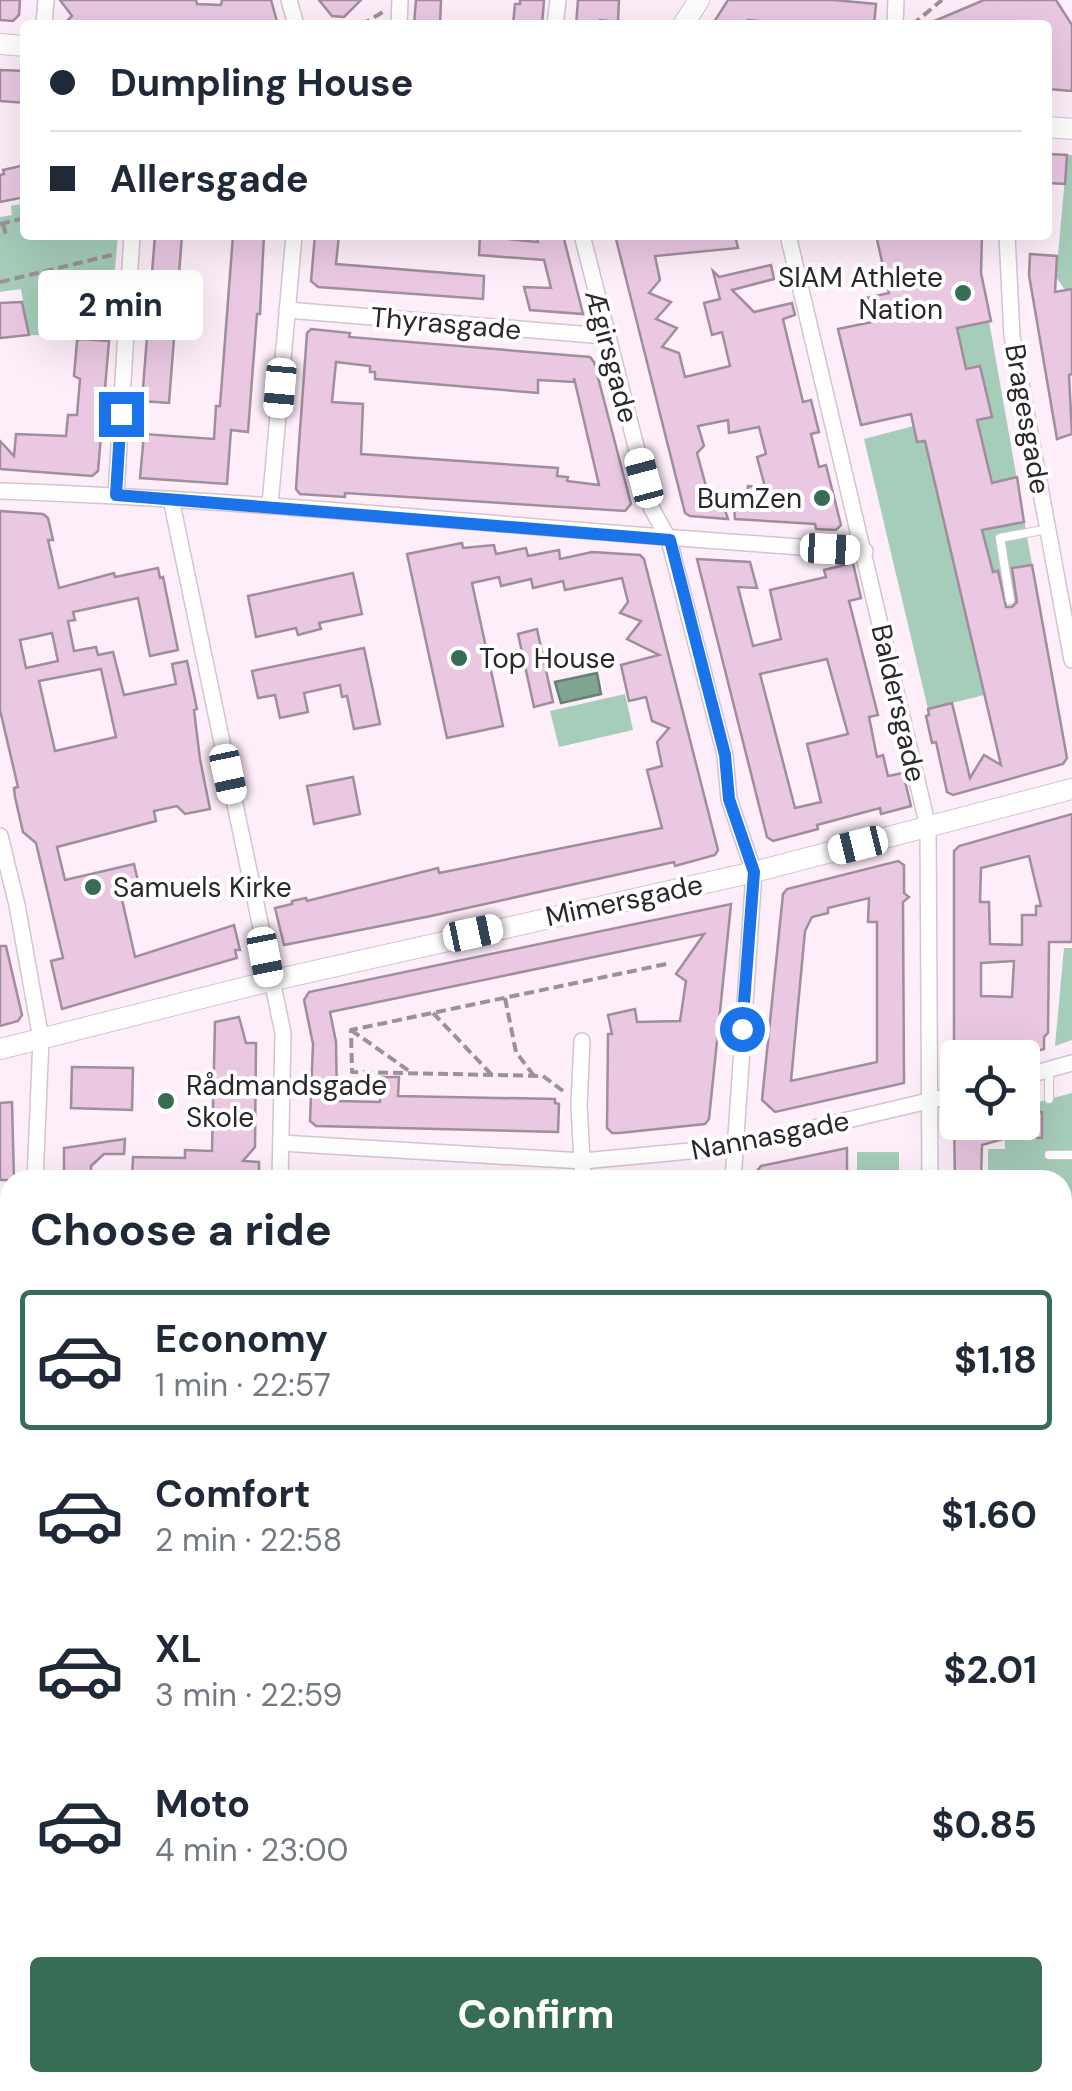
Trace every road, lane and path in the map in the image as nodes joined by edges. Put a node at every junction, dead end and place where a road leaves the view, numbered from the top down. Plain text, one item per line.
1 (400, 0) edge
2 (942, 0) edge
3 (369, 20) edge
4 (918, 20) edge
5 (1, 222) edge
6 (6, 235) dead end
7 (294, 240) edge
8 (583, 240) edge
9 (789, 240) edge
10 (1007, 240) edge
11 (131, 243) edge
12 (56, 260) dead end
13 (58, 268) junction
14 (0, 282) edge
15 (287, 310) junction
16 (605, 336) junction
17 (0, 491) edge
18 (116, 495) junction
19 (171, 499) junction
20 (270, 505) junction
21 (1048, 528) junction
22 (670, 540) junction
23 (865, 551) junction
24 (1010, 600) dead end
25 (1072, 660) edge
26 (1072, 788) edge
27 (928, 827) junction
28 (0, 836) edge
29 (754, 872) junction
30 (8, 907) edge
31 (672, 963) dead end
32 (270, 980) junction
33 (505, 998) junction
34 (432, 1013) junction
35 (352, 1030) junction
36 (40, 1039) junction
37 (582, 1041) dead end
38 (0, 1049) edge
39 (1072, 1063) edge
40 (1049, 1070) junction
41 (1040, 1072) edge
42 (412, 1073) junction
43 (492, 1075) junction
44 (534, 1076) junction
45 (940, 1099) edge
46 (1049, 1099) dead end
47 (929, 1102) junction
48 (580, 1105) junction
49 (281, 1143) junction
50 (734, 1147) junction
51 (1049, 1155) dead end
52 (1072, 1155) edge
53 (583, 1161) junction
54 (35, 1170) edge
55 (280, 1170) edge
56 (583, 1170) edge
57 (733, 1170) edge
58 (930, 1170) edge

1 - 3 path
2 - 4 path
5 - 6 path
7 - 15 street
8 - 16 street, Ægirsgade
9 - 23 street, Baldersgade
10 - 21 street, Bragesgade
11 - 13 path
11 - 18 street
12 - 13 path
13 - 14 path
15 - 16 street, Thyrasgade
15 - 20 street
16 - 22 street, Ægirsgade
17 - 18 street
18 - 19 street
19 - 20 street
19 - 32 street
20 - 22 street
21 - 24 lane
21 - 25 street, Bragesgade
22 - 23 street
22 - 29 street, Ægirsgade
23 - 27 street, Baldersgade
26 - 27 street, Mimersgade
27 - 29 street, Mimersgade
27 - 47 street, Baldersgade
28 - 30 street
29 - 32 street, Mimersgade
29 - 50 street, Ægirsgade
30 - 36 street
31 - 33 path
32 - 36 street, Mimersgade
32 - 49 street
33 - 34 path
33 - 44 path
34 - 35 path
34 - 43 path
35 - 42 path
35 - 42 path
36 - 38 street, Mimersgade
36 - 54 street
37 - 48 street
39 - 40 street
40 - 41 street
40 - 46 lane
42 - 43 path
43 - 44 path
44 - 48 path
45 - 47 street, Nannasgade
47 - 50 street, Nannasgade
47 - 58 street, Baldersgade
48 - 53 street
49 - 53 street, Nannasgade
49 - 55 street
50 - 53 street, Nannasgade
50 - 57 street, Ægirsgade
51 - 52 lane
53 - 56 street

